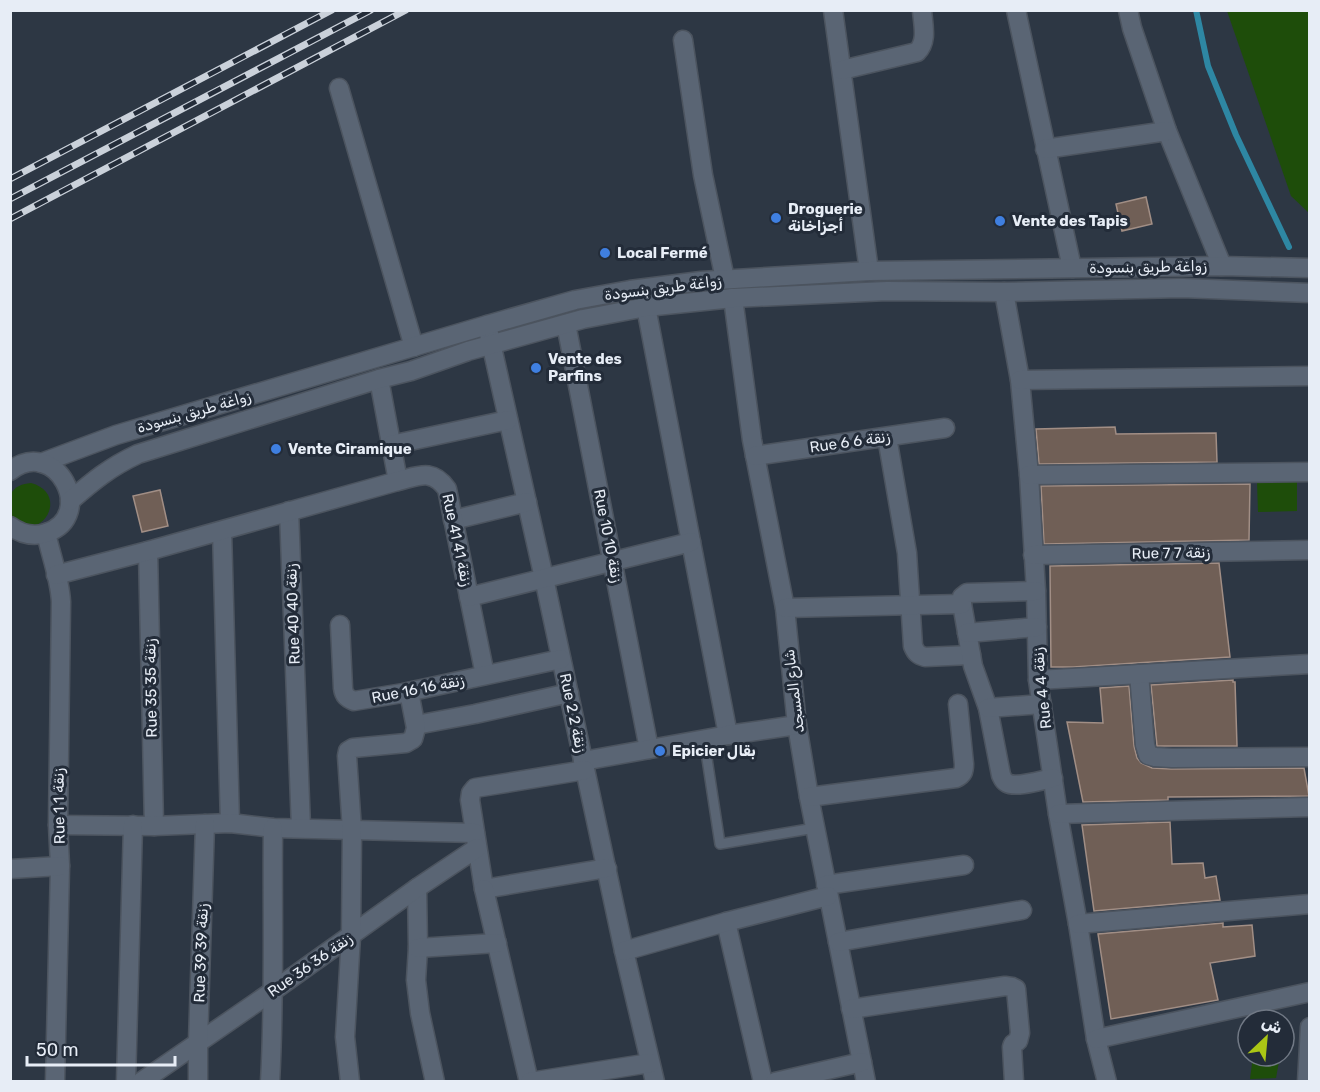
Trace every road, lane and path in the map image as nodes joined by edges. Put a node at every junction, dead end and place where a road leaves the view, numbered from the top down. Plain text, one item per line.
1 (833, 10) edge
2 (922, 10) edge
3 (1016, 10) edge
4 (1128, 10) edge
5 (683, 40) dead end
6 (842, 70) junction
7 (339, 88) dead end
8 (1167, 131) junction
9 (1045, 148) junction
10 (1222, 266) junction
11 (1072, 268) junction
12 (1310, 268) edge
13 (869, 272) junction
14 (725, 279) junction
15 (1004, 292) junction
16 (1310, 293) edge
17 (733, 298) junction
18 (646, 307) junction
19 (566, 324) junction
20 (487, 325) junction
21 (492, 345) junction
22 (414, 347) junction
23 (1310, 376) edge
24 (379, 379) junction
25 (1020, 380) junction
26 (508, 420) junction
27 (945, 428) dead end
28 (887, 437) junction
29 (391, 445) junction
30 (755, 456) junction
31 (41, 463) junction
32 (10, 471) edge
33 (1310, 472) edge
34 (1029, 475) junction
35 (398, 481) junction
36 (70, 501) junction
37 (526, 502) junction
38 (289, 511) junction
39 (453, 520) junction
40 (222, 531) junction
41 (15, 533) edge
42 (45, 533) junction
43 (691, 542) junction
44 (1310, 550) edge
45 (148, 551) junction
46 (1033, 555) junction
47 (613, 561) junction
48 (56, 575) junction
49 (544, 578) junction
50 (1036, 591) junction
51 (469, 597) junction
52 (962, 604) junction
53 (911, 606) junction
54 (784, 608) junction
55 (340, 625) dead end
56 (1037, 627) junction
57 (967, 633) junction
58 (971, 655) junction
59 (561, 659) junction
60 (1310, 664) edge
61 (1138, 674) junction
62 (485, 675) junction
63 (1038, 680) junction
64 (409, 692) junction
65 (568, 693) junction
66 (958, 704) dead end
67 (1042, 704) junction
68 (988, 708) junction
69 (416, 725) junction
70 (797, 725) junction
71 (728, 735) junction
72 (704, 739) junction
73 (649, 749) junction
74 (1310, 757) edge
75 (584, 766) junction
76 (1053, 778) junction
77 (809, 797) junction
78 (1310, 807) edge
79 (1058, 814) junction
80 (230, 823) junction
81 (205, 824) junction
82 (58, 825) junction
83 (133, 825) junction
84 (154, 826) junction
85 (273, 828) junction
86 (301, 828) junction
87 (815, 828) junction
88 (352, 830) junction
89 (476, 840) junction
90 (964, 865) dead end
91 (60, 866) junction
92 (607, 868) junction
93 (10, 869) edge
94 (417, 888) junction
95 (484, 889) junction
96 (827, 891) junction
97 (1310, 904) edge
98 (1022, 910) dead end
99 (726, 922) junction
100 (1078, 924) junction
101 (351, 936) junction
102 (838, 942) junction
103 (497, 943) junction
104 (418, 948) junction
105 (624, 951) junction
106 (273, 991) junction
107 (1310, 992) edge
108 (851, 1009) junction
109 (1310, 1027) edge
110 (1096, 1039) junction
111 (198, 1042) junction
112 (1309, 1046) edge
113 (862, 1062) junction
114 (650, 1063) junction
115 (780, 1081) edge
116 (55, 1082) edge
117 (126, 1082) edge
118 (141, 1082) edge
119 (198, 1082) edge
120 (270, 1082) edge
121 (350, 1082) edge
122 (435, 1082) edge
123 (530, 1082) edge
124 (655, 1082) edge
125 (763, 1082) edge
126 (866, 1082) edge
127 (1014, 1082) edge
128 (1107, 1082) edge
129 (1307, 1082) edge

1 - 6 street
2 - 6 street
3 - 9 street
4 - 8 street
5 - 14 street
6 - 13 street
7 - 22 street
8 - 9 street
8 - 10 street
9 - 11 street
10 - 11 street, زواغة طريق بنسودة
10 - 12 street, زواغة طريق بنسودة
11 - 13 street, زواغة طريق بنسودة
13 - 14 street, زواغة طريق بنسودة
14 - 20 street, زواغة طريق بنسودة
15 - 16 street, زواغة طريق بنسودة
15 - 17 street, زواغة طريق بنسودة
15 - 25 street, Rue 4 زنقة 4
17 - 18 street, زواغة طريق بنسودة
17 - 30 street, شارع المسجد
18 - 19 street, زواغة طريق بنسودة
18 - 43 street
19 - 21 street, زواغة طريق بنسودة
19 - 47 street, Rue 10 زنقة 10
20 - 21 street, Rue 2 زنقة 2
20 - 22 street, زواغة طريق بنسودة
21 - 24 street, زواغة طريق بنسودة
21 - 26 street, Rue 2 زنقة 2
22 - 31 street, زواغة طريق بنسودة
23 - 25 street
24 - 29 street
24 - 36 street, زواغة طريق بنسودة
25 - 34 street, Rue 4 زنقة 4
26 - 29 street
26 - 37 street, Rue 2 زنقة 2
27 - 28 street, Rue 6 زنقة 6
28 - 30 street, Rue 6 زنقة 6
28 - 53 street
29 - 35 street
30 - 54 street, شارع المسجد
31 - 32 street, زواغة طريق بنسودة
31 - 36 street
33 - 34 street
34 - 46 street, Rue 4 زنقة 4
35 - 38 street
35 - 39 street, Rue 41 زنقة 41
36 - 42 street
37 - 39 street
37 - 49 street, Rue 2 زنقة 2
38 - 40 street
38 - 86 street, Rue 40 زنقة 40
39 - 51 street, Rue 41 زنقة 41
40 - 45 street
40 - 80 street
41 - 42 street
42 - 48 street, Rue 1 زنقة 1
43 - 47 street
43 - 71 street
44 - 46 street, Rue 7 زنقة 7
45 - 48 street
45 - 84 street, Rue 35 زنقة 35
46 - 50 street, Rue 4 زنقة 4
47 - 49 street
47 - 73 street, Rue 10 زنقة 10
48 - 82 street, Rue 1 زنقة 1
49 - 51 street
49 - 59 street, Rue 2 زنقة 2
50 - 52 street
50 - 56 street, Rue 4 زنقة 4
51 - 62 street, Rue 41 زنقة 41
52 - 53 street
52 - 57 street
53 - 54 street
53 - 58 street
54 - 70 street, شارع المسجد
55 - 64 street, Rue 16 زنقة 16
56 - 57 street
56 - 63 street, Rue 4 زنقة 4
57 - 58 street
58 - 68 street
59 - 62 street, Rue 16 زنقة 16
59 - 65 street, Rue 2 زنقة 2
60 - 61 street
61 - 63 street
61 - 74 street
62 - 64 street, Rue 16 زنقة 16
63 - 67 street, Rue 4 زنقة 4
64 - 69 street
65 - 69 street
65 - 75 street, Rue 2 زنقة 2
66 - 77 street
67 - 68 street
67 - 76 street, Rue 4 زنقة 4
68 - 76 street
69 - 88 street
70 - 71 street
70 - 77 street, شارع المسجد
71 - 72 street
72 - 73 street
72 - 87 lane
73 - 75 street
75 - 89 street
75 - 92 street, Rue 2 زنقة 2
76 - 79 street, Rue 4 زنقة 4
77 - 87 street, شارع المسجد
78 - 79 street
79 - 100 street, Rue 4 زنقة 4
80 - 81 street
80 - 85 street
81 - 84 street
81 - 111 street, Rue 39 زنقة 39
82 - 83 street
82 - 91 street, Rue 1 زنقة 1
83 - 84 street
83 - 117 street
85 - 86 street
85 - 106 street
86 - 88 street
87 - 96 street, شارع المسجد
88 - 89 street
88 - 101 street
89 - 94 street, Rue 36 زنقة 36
89 - 95 street
90 - 96 street
91 - 93 street
91 - 116 street, Rue 1 زنقة 1
92 - 95 street
92 - 105 street, Rue 2 زنقة 2
94 - 101 street, Rue 36 زنقة 36
94 - 104 street
95 - 103 street
96 - 99 street
96 - 102 street, شارع المسجد
97 - 100 street
98 - 102 street
99 - 105 street
99 - 125 street
100 - 110 street, Rue 4 زنقة 4
101 - 106 street, Rue 36 زنقة 36
101 - 121 street
102 - 108 street, شارع المسجد
103 - 104 street
103 - 123 street
104 - 122 street
105 - 114 street, Rue 2 زنقة 2
106 - 111 street, Rue 36 زنقة 36
106 - 120 street
107 - 110 street
108 - 113 street, شارع المسجد
108 - 127 street
109 - 112 street
110 - 128 street, Rue 4 زنقة 4
111 - 118 street, Rue 36 زنقة 36
111 - 119 street, Rue 39 زنقة 39
112 - 129 street
113 - 115 street
113 - 126 street, شارع المسجد
114 - 123 street
114 - 124 street, Rue 2 زنقة 2

